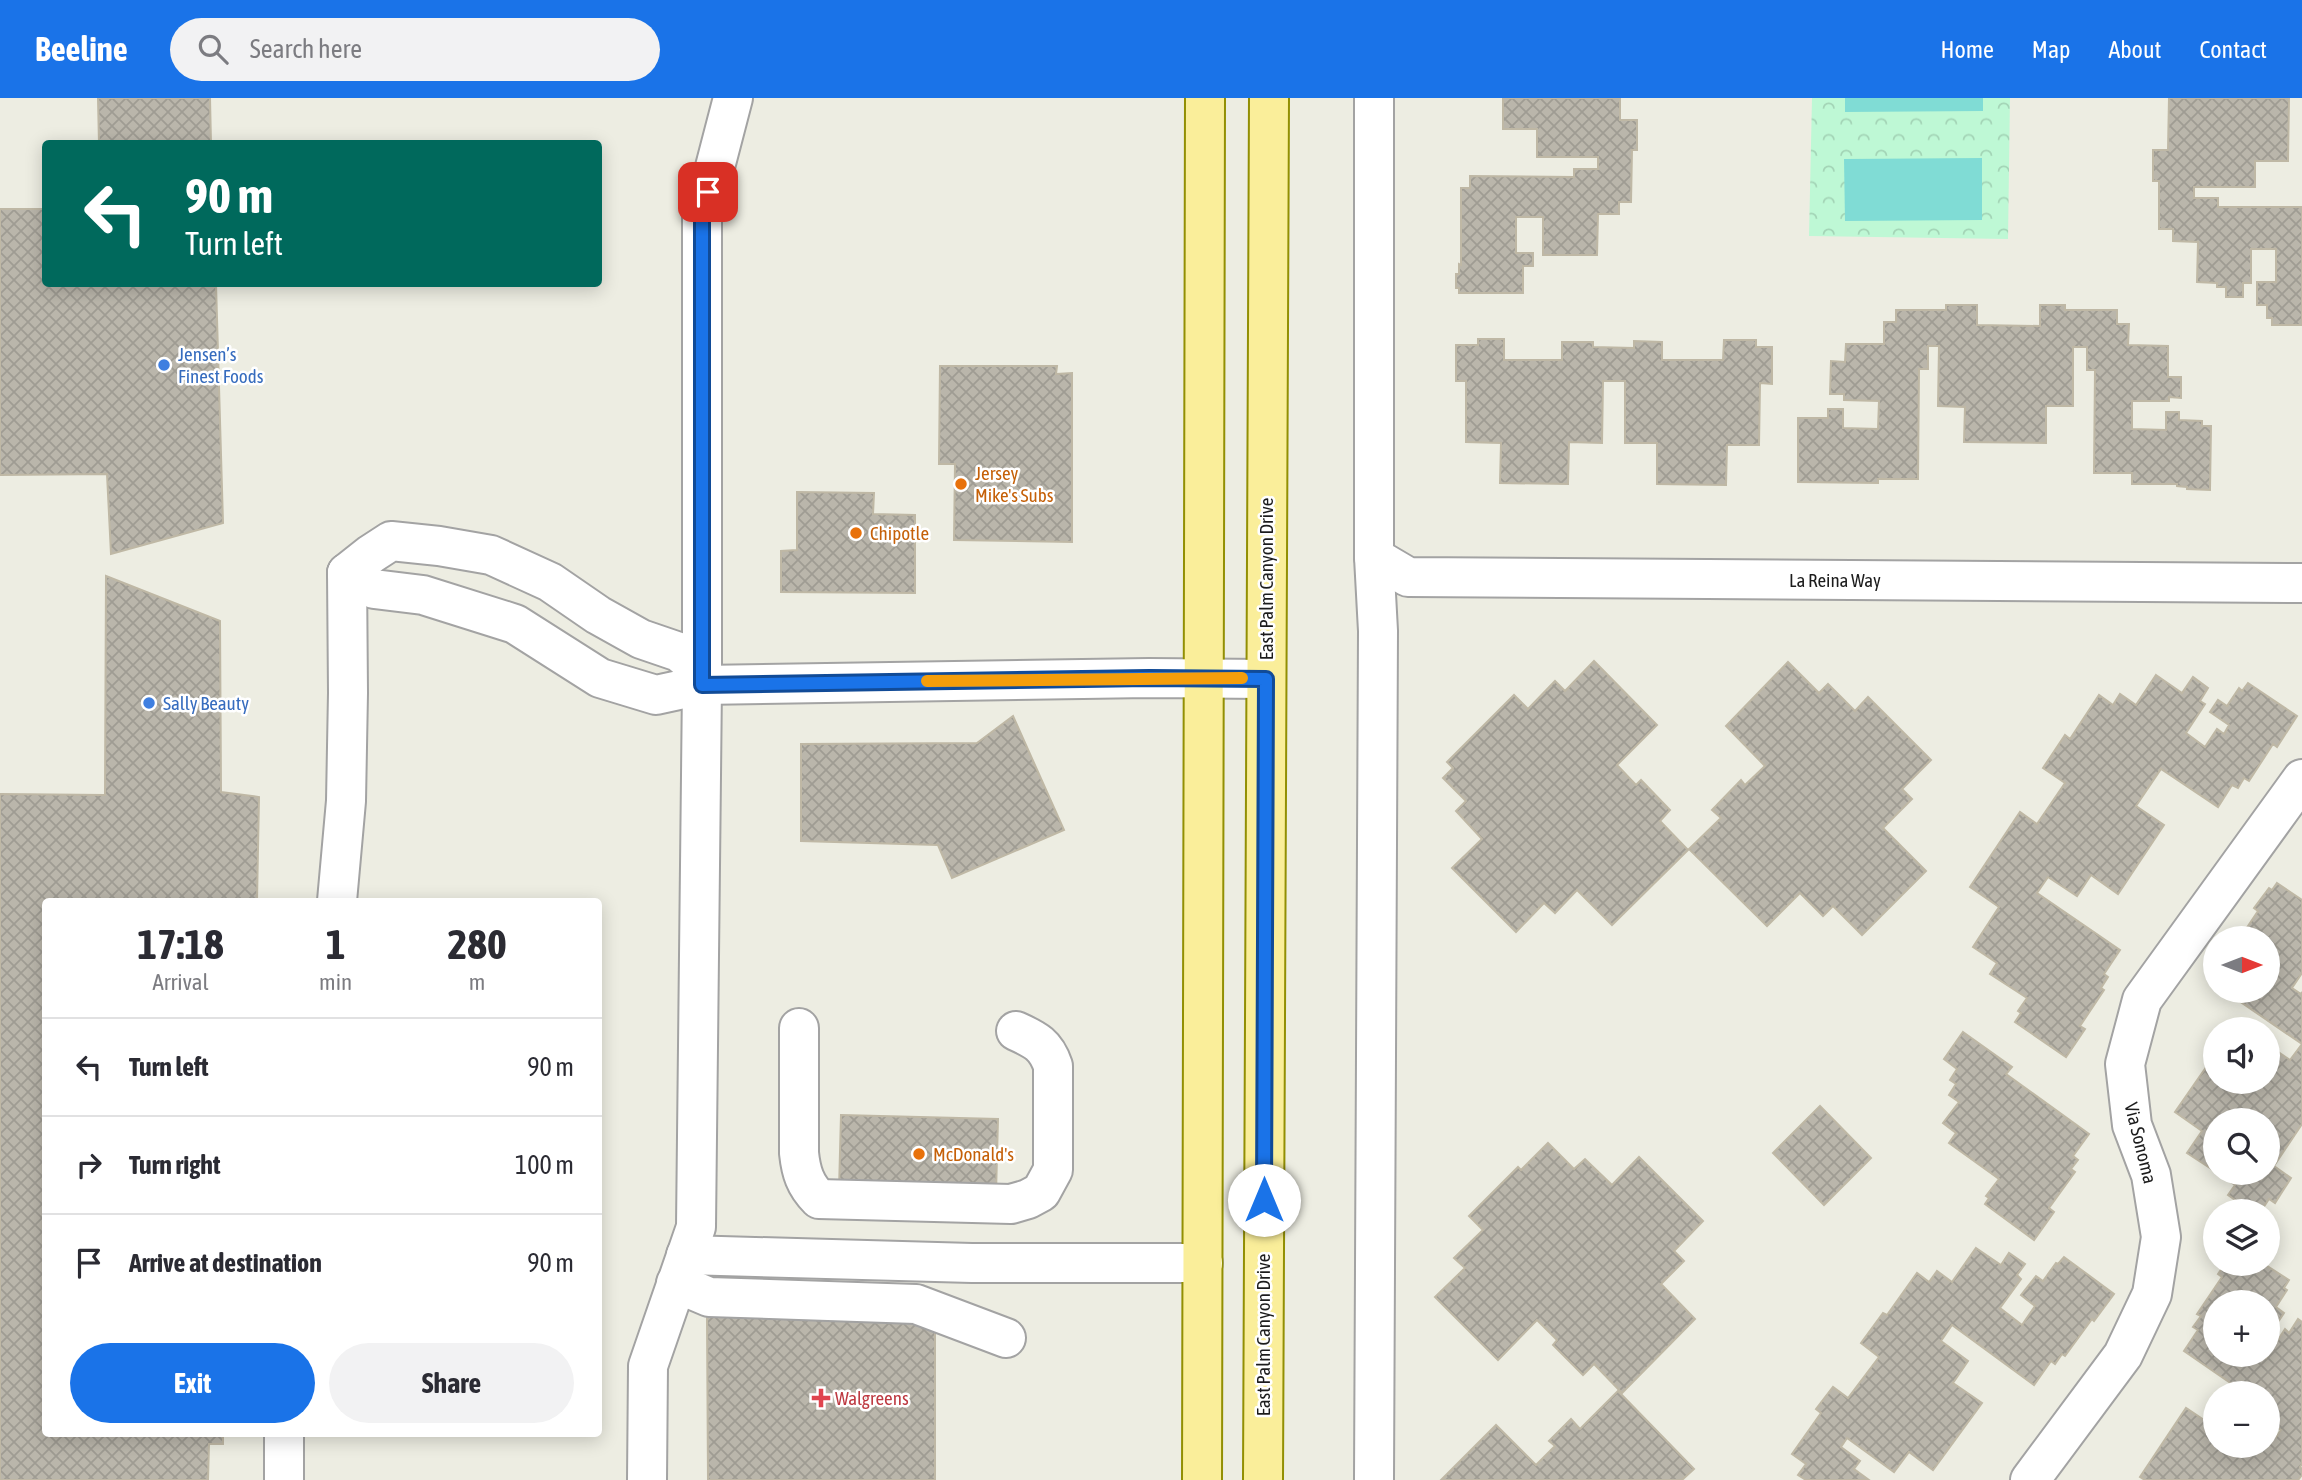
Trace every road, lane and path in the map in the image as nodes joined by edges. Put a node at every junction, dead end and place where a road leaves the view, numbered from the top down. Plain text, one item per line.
1 (733, 98) edge
2 (1205, 98) edge
3 (1269, 98) edge
4 (1374, 98) edge
5 (1374, 557) junction
6 (348, 573) junction
7 (2302, 583) edge
8 (1204, 677) junction
9 (1266, 679) junction
10 (702, 685) junction
11 (2302, 779) edge
12 (337, 898) edge
13 (799, 1028) dead end
14 (1016, 1031) dead end
15 (1203, 1263) junction
16 (681, 1269) junction
17 (1006, 1338) dead end
18 (284, 1437) edge
19 (284, 1480) edge
20 (647, 1480) edge
21 (1202, 1480) edge
22 (1263, 1480) edge
23 (1374, 1480) edge
24 (2030, 1480) edge

1 - 10 street
2 - 8 main road
3 - 9 main road, East Palm Canyon Drive
4 - 5 street
5 - 7 street, La Reina Way
5 - 23 street
6 - 10 street
6 - 10 street
6 - 12 street
8 - 9 street
8 - 10 street
8 - 15 main road
9 - 22 main road, East Palm Canyon Drive
10 - 16 street
11 - 24 street, Via Sonoma
13 - 14 street
15 - 16 street
15 - 21 main road
16 - 17 street
16 - 20 street
18 - 19 street

